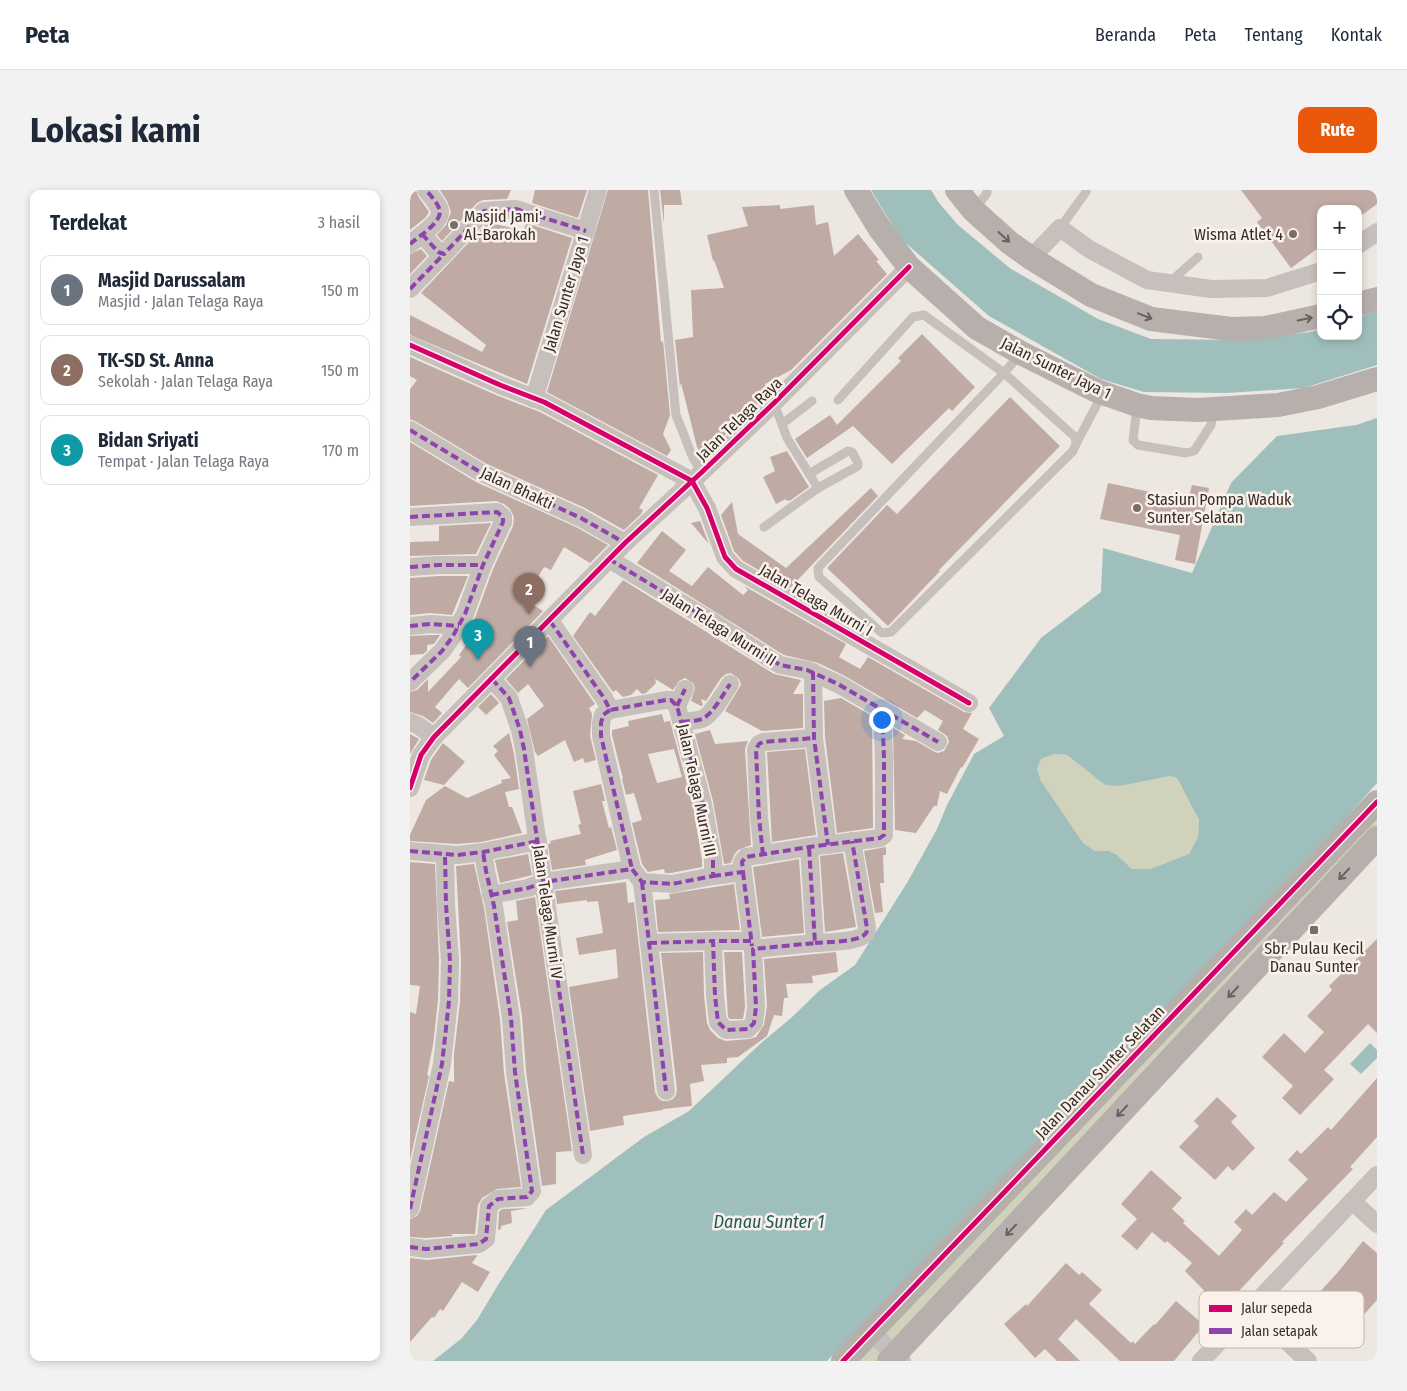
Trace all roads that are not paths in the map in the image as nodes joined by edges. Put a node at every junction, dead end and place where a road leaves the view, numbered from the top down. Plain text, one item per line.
1 (426, 190) edge
2 (598, 190) edge
3 (654, 190) edge
4 (856, 190) edge
5 (957, 190) edge
6 (987, 190) edge
7 (1086, 192) dead end
8 (973, 210) junction
9 (1060, 228) junction
10 (586, 231) junction
11 (1377, 232) edge
12 (416, 239) edge
13 (1362, 242) edge
14 (444, 254) junction
15 (1198, 257) dead end
16 (1031, 258) junction
17 (909, 267) junction
18 (1317, 272) edge
19 (1169, 283) junction
20 (410, 289) edge
21 (1377, 299) edge
22 (1362, 303) edge
23 (1317, 317) edge
24 (410, 345) edge
25 (1021, 353) junction
26 (1004, 373) junction
27 (1377, 378) edge
28 (1103, 393) junction
29 (534, 398) junction
30 (838, 400) dead end
31 (812, 401) dead end
32 (774, 403) junction
33 (1137, 405) junction
34 (1213, 409) junction
35 (782, 424) junction
36 (410, 430) edge
37 (1076, 444) junction
38 (809, 474) junction
39 (697, 477) junction
40 (818, 488) junction
41 (410, 517) edge
42 (764, 527) dead end
43 (625, 543) junction
44 (609, 559) junction
45 (483, 565) junction
46 (410, 567) edge
47 (550, 621) junction
48 (410, 626) edge
49 (458, 626) junction
50 (813, 672) junction
51 (492, 678) junction
52 (410, 682) edge
53 (730, 684) dead end
54 (685, 689) dead end
55 (969, 703) dead end
56 (610, 710) junction
57 (882, 710) junction
58 (680, 714) junction
59 (410, 722) edge
60 (434, 737) junction
61 (814, 738) junction
62 (938, 742) dead end
63 (410, 788) edge
64 (1377, 802) edge
65 (1377, 838) edge
66 (538, 841) junction
67 (852, 841) junction
68 (828, 844) junction
69 (809, 847) junction
70 (410, 850) edge
71 (484, 852) junction
72 (444, 854) junction
73 (763, 855) junction
74 (742, 872) junction
75 (637, 875) junction
76 (713, 876) junction
77 (544, 882) junction
78 (491, 894) junction
79 (713, 941) junction
80 (649, 943) junction
81 (815, 943) junction
82 (752, 945) junction
83 (666, 1091) dead end
84 (583, 1154) dead end
85 (1377, 1175) edge
86 (1352, 1201) junction
87 (410, 1209) edge
88 (1377, 1224) edge
89 (410, 1247) edge
90 (1267, 1291) edge
91 (870, 1331) junction
92 (1213, 1348) edge
93 (1294, 1348) edge
94 (895, 1359) edge
95 (843, 1361) edge
96 (1201, 1361) edge
97 (1308, 1361) edge

1 - 12 street
2 - 10 street, Jalan Sunter Jaya 1
3 - 39 lane
4 - 17 street, Jalan Sunter Jaya 1
5 - 8 street
6 - 8 lane
7 - 9 lane
8 -> 16 street
9 - 16 street
9 - 19 street
10 - 14 street
10 - 29 street, Jalan Sunter Jaya 1
11 - 13 street
12 - 14 street
14 - 20 street
15 - 19 lane
16 -> 23 street
17 - 25 street, Jalan Sunter Jaya 1
17 - 32 street, Jalan Telaga Raya
18 - 19 street
21 - 22 street
24 - 29 street
25 - 26 lane
25 - 28 street, Jalan Sunter Jaya 1
26 - 30 lane
26 - 37 lane
26 - 37 lane
27 - 34 street, Jalan Sunter Jaya 1
28 - 33 street, Jalan Sunter Jaya 1
28 - 37 lane
29 - 39 street
31 - 35 lane
32 - 35 lane
32 - 39 street, Jalan Telaga Raya
33 - 34 street, Jalan Sunter Jaya 1
33 - 34 lane
35 - 38 lane
36 - 43 street, Jalan Bhakti
38 - 40 lane
38 - 40 lane
39 - 43 street, Jalan Telaga Raya
39 - 55 street, Jalan Telaga Murni I
40 - 42 lane
41 - 45 street
43 - 44 street, Jalan Telaga Raya
44 - 47 street, Jalan Telaga Raya
44 - 50 street, Jalan Telaga Murni II
45 - 46 street
45 - 49 street
47 - 51 street, Jalan Telaga Raya
47 - 56 street
48 - 49 street
49 - 52 street
50 - 57 street, Jalan Telaga Murni II
50 - 61 street
51 - 60 street, Jalan Telaga Raya
51 - 66 street, Jalan Telaga Murni IV
53 - 58 street
54 - 58 street
56 - 58 street, Jalan Telaga Murni III
56 - 75 street
57 - 62 street, Jalan Telaga Murni II
57 - 67 street
58 - 76 street, Jalan Telaga Murni III
59 - 60 street
60 - 63 street, Jalan Telaga Raya
61 - 68 street
61 - 73 street
64 - 91 street, Jalan Danau Sunter Selatan
65 -> 94 street
66 - 71 street
66 - 77 street, Jalan Telaga Murni IV
67 - 68 street
67 - 81 street
68 - 69 street
69 - 73 street
69 - 81 street
70 - 72 street
71 - 72 street
71 - 78 street
72 - 87 street
73 - 74 street
74 - 76 street
74 - 82 street
75 - 76 street, Jalan Telaga Murni III
75 - 77 street, Jalan Telaga Murni III
75 - 80 street
77 - 78 street, Jalan Telaga Murni III
77 - 84 street, Jalan Telaga Murni IV
78 - 89 street
79 - 80 street
79 - 82 street
79 - 82 street
80 - 83 street
81 - 82 street
85 - 86 street
86 - 88 street
86 - 90 street
91 - 94 street
91 - 95 street, Jalan Danau Sunter Selatan
92 - 96 street
93 - 97 street

